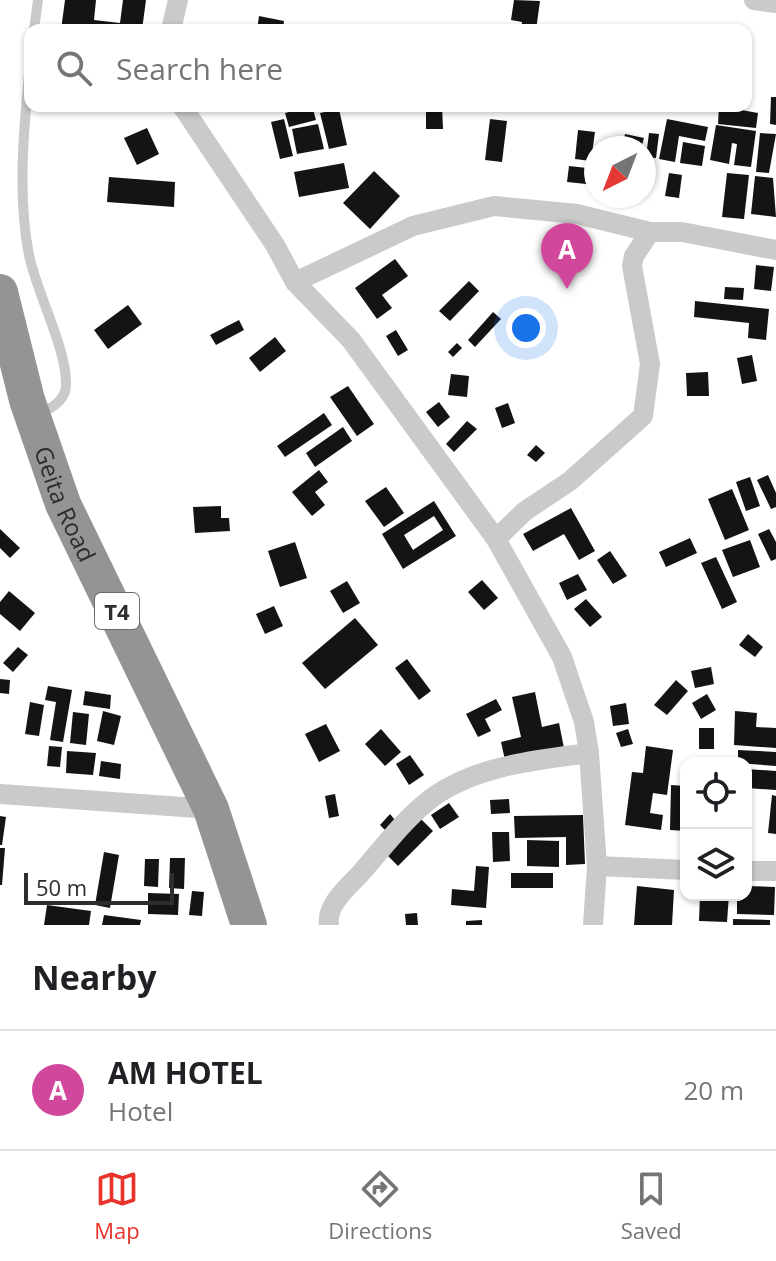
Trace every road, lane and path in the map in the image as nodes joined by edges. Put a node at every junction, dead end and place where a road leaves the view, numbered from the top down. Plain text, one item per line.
1 (38, 0) edge
2 (178, 0) edge
3 (754, 0) edge
4 (776, 3) edge
5 (35, 24) edge
6 (172, 24) edge
7 (27, 112) edge
8 (186, 112) edge
9 (650, 232) junction
10 (776, 250) edge
11 (295, 282) junction
12 (0, 292) edge
13 (33, 417) junction
14 (496, 539) junction
15 (589, 753) junction
16 (0, 794) edge
17 (211, 809) junction
18 (597, 866) junction
19 (680, 870) edge
20 (752, 871) edge
21 (776, 871) edge
22 (249, 925) edge
23 (329, 925) edge
24 (593, 925) edge

1 - 5 lane
2 - 6 street
3 - 4 street
7 - 13 lane
8 - 11 street
9 - 10 street
9 - 11 street
9 - 14 street
11 - 14 street
12 - 13 highway, Geita Road / T4
13 - 17 highway, Geita Road / T4
14 - 15 street
15 - 18 street
15 - 23 street
16 - 17 street
17 - 22 highway, Geita Road / T4
18 - 19 street
18 - 24 street
20 - 21 street

